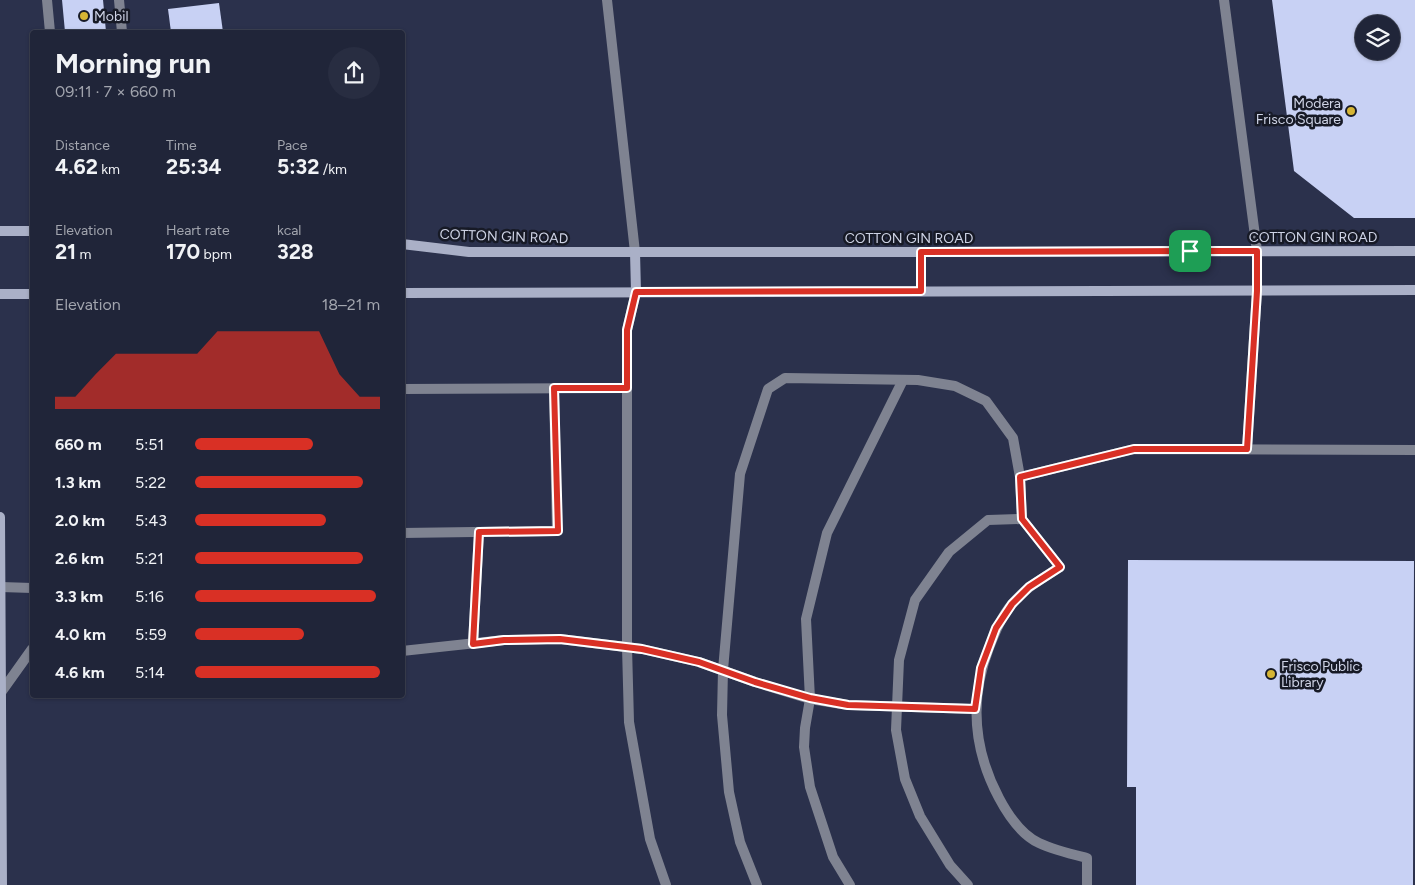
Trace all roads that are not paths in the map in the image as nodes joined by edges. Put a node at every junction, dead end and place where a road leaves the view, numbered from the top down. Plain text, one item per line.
1 (47, 0) edge
2 (119, 0) edge
3 (607, 0) edge
4 (1224, 0) edge
5 (50, 30) edge
6 (122, 30) edge
7 (0, 231) edge
8 (30, 231) edge
9 (405, 244) edge
10 (1415, 250) edge
11 (1257, 251) junction
12 (635, 252) junction
13 (921, 252) junction
14 (1415, 290) edge
15 (921, 291) junction
16 (1257, 291) junction
17 (636, 292) junction
18 (405, 293) edge
19 (0, 294) edge
20 (30, 294) edge
21 (903, 380) junction
22 (405, 388) edge
23 (554, 388) junction
24 (627, 388) junction
25 (1247, 449) junction
26 (1415, 450) edge
27 (1020, 477) junction
28 (0, 518) edge
29 (1022, 519) junction
30 (479, 532) junction
31 (405, 533) edge
32 (1, 587) junction
33 (30, 588) edge
34 (473, 644) junction
35 (626, 647) junction
36 (405, 651) edge
37 (30, 652) edge
38 (723, 670) junction
39 (2, 691) junction
40 (810, 698) junction
41 (896, 708) junction
42 (975, 709) junction
43 (1, 824) edge
44 (2, 885) edge
45 (666, 885) edge
46 (757, 885) edge
47 (850, 885) edge
48 (968, 885) edge
49 (1087, 885) edge

1 - 5 street
2 - 6 street
3 - 12 street
4 - 11 street
7 - 8 street
9 - 12 street, COTTON GIN ROAD
10 - 11 street, COTTON GIN ROAD
11 - 13 street, COTTON GIN ROAD
11 - 16 street
12 - 13 street, COTTON GIN ROAD
12 - 17 street
13 - 15 street
14 - 16 street
15 - 16 street
15 - 17 street
16 - 25 street
17 - 18 street
17 - 24 street
19 - 20 street
21 - 27 street
21 - 38 street
21 - 40 street
22 - 23 street
23 - 24 street
23 - 30 street
24 - 35 street
25 - 26 street
25 - 27 street
27 - 29 street
28 - 32 street
29 - 41 street
29 - 42 street
30 - 31 street
30 - 34 street
32 - 33 street
32 - 39 street
34 - 35 street
34 - 36 street
35 - 38 street
35 - 45 street
37 - 39 street
38 - 40 street
38 - 46 street
39 - 43 street
40 - 41 street
40 - 47 street
41 - 42 street
41 - 48 street
42 - 49 street
43 - 44 street

